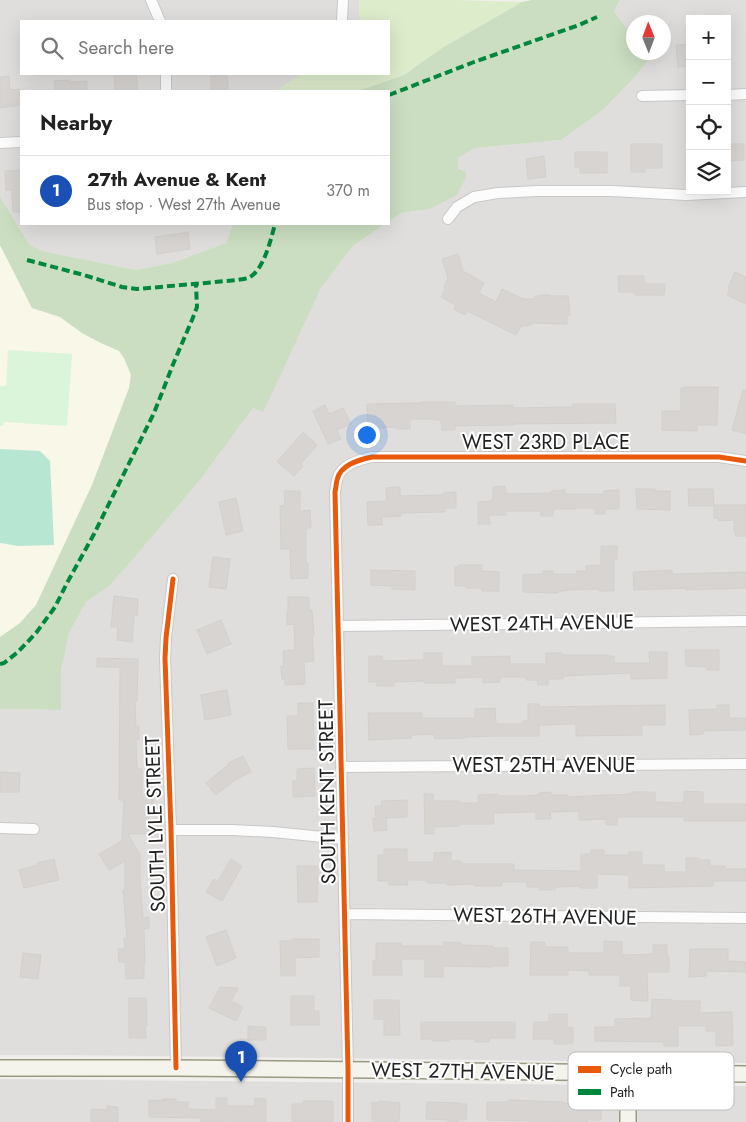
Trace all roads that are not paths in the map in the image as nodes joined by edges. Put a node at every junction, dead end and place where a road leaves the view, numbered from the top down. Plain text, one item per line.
1 (151, 0) edge
2 (342, 0) edge
3 (160, 20) edge
4 (342, 20) edge
5 (166, 75) edge
6 (166, 90) edge
7 (746, 94) edge
8 (686, 95) edge
9 (731, 95) edge
10 (642, 96) dead end
11 (20, 142) edge
12 (0, 143) edge
13 (746, 192) edge
14 (448, 219) dead end
15 (746, 462) edge
16 (348, 465) joint
17 (173, 579) dead end
18 (746, 621) edge
19 (338, 626) junction
20 (746, 764) edge
21 (342, 767) junction
22 (0, 828) edge
23 (34, 829) dead end
24 (171, 830) junction
25 (343, 839) junction
26 (345, 914) junction
27 (746, 918) edge
28 (0, 1068) edge
29 (176, 1068) junction
30 (348, 1070) junction
31 (568, 1072) edge
32 (348, 1122) edge

1 - 3 street
2 - 4 street
5 - 6 street
7 - 9 street
8 - 10 street
11 - 12 street
13 - 14 street
15 - 16 street, WEST 23RD PLACE
16 - 19 street, SOUTH KENT STREET
17 - 24 street, SOUTH LYLE STREET
18 - 19 street, WEST 24TH AVENUE
19 - 21 street, SOUTH KENT STREET
20 - 21 street, WEST 25TH AVENUE
21 - 25 street, SOUTH KENT STREET
22 - 23 street
24 - 25 street
24 - 29 street, SOUTH LYLE STREET
25 - 26 street, SOUTH KENT STREET
26 - 27 street, WEST 26TH AVENUE
26 - 30 street, SOUTH KENT STREET
28 - 29 main road, WEST 27TH AVENUE
29 - 30 main road, WEST 27TH AVENUE
30 - 31 main road, WEST 27TH AVENUE
30 - 32 street, SOUTH KENT STREET

